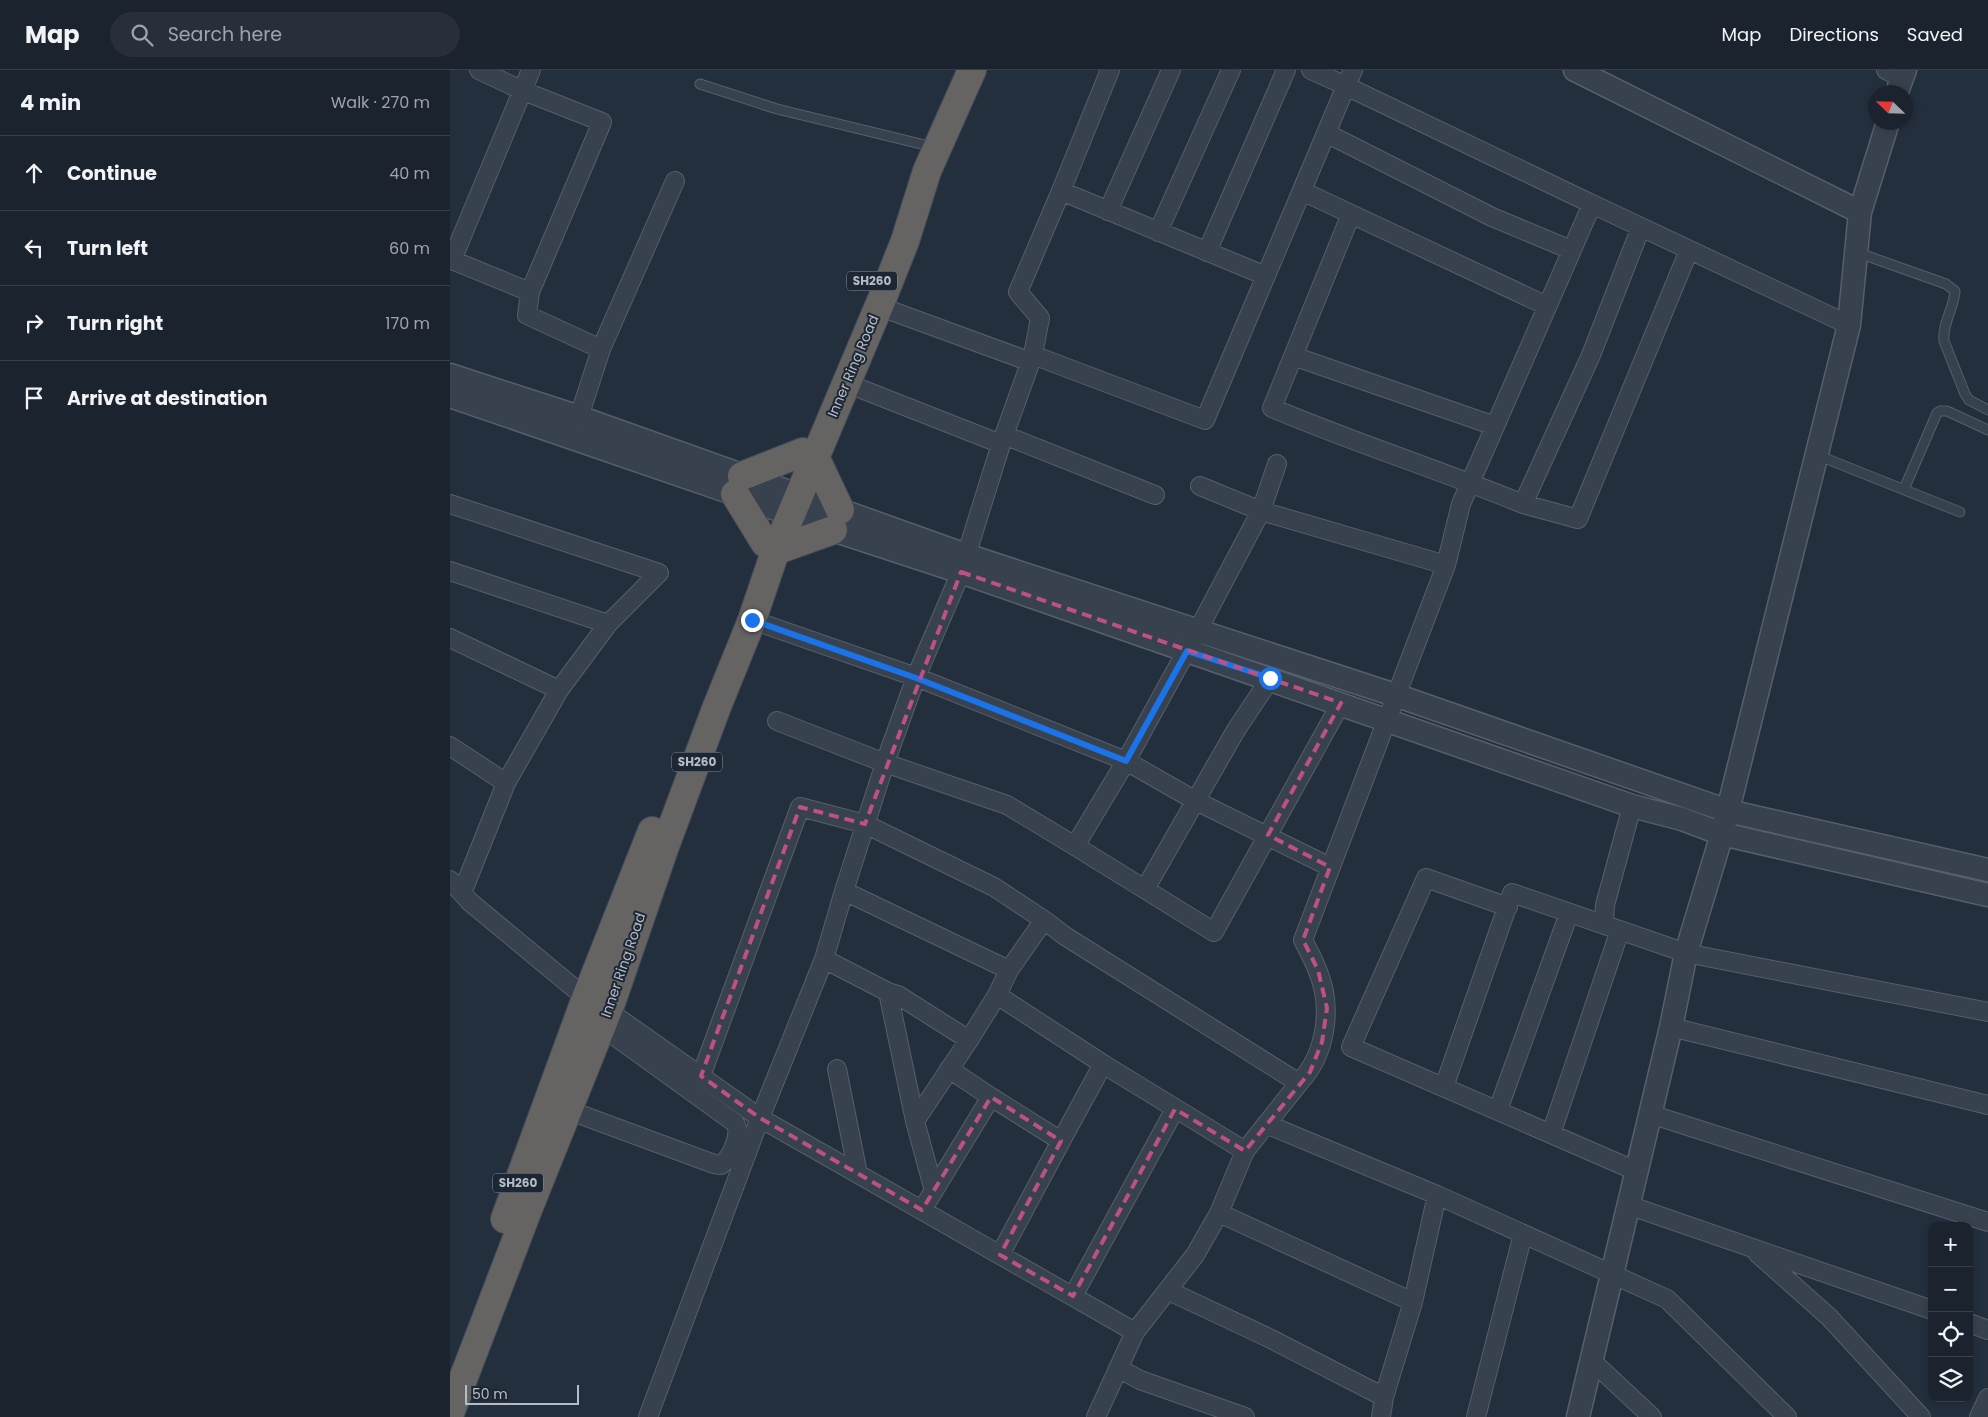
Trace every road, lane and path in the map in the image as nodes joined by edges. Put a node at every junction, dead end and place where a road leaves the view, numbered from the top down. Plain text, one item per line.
1 (479, 70) edge
2 (531, 70) edge
3 (956, 70) edge
4 (972, 70) edge
5 (1110, 70) edge
6 (1171, 70) edge
7 (1231, 70) edge
8 (1286, 70) edge
9 (1311, 70) edge
10 (1576, 70) edge
11 (1349, 78) edge
12 (700, 84) dead end
13 (522, 90) junction
14 (1886, 130) edge
15 (1326, 133) junction
16 (925, 145) junction
17 (675, 181) dead end
18 (1061, 191) junction
19 (1302, 191) junction
20 (1592, 204) junction
21 (1108, 211) junction
22 (1860, 212) junction
23 (1352, 214) junction
24 (1641, 227) junction
25 (1158, 232) junction
26 (1572, 250) junction
27 (1689, 250) junction
28 (1207, 252) junction
29 (1856, 252) junction
30 (451, 259) edge
31 (1266, 276) junction
32 (530, 292) junction
33 (878, 306) junction
34 (1547, 306) junction
35 (1849, 325) junction
36 (601, 349) junction
37 (1293, 356) junction
38 (1032, 358) junction
39 (450, 374) edge
40 (846, 383) junction
41 (450, 396) edge
42 (1988, 410) edge
43 (579, 417) junction
44 (1495, 426) junction
45 (1988, 430) edge
46 (1002, 440) junction
47 (809, 454) junction
48 (1817, 455) junction
49 (1277, 464) dead end
50 (1470, 482) junction
51 (738, 485) junction
52 (1200, 486) dead end
53 (1904, 489) junction
54 (1154, 495) dead end
55 (788, 503) junction
56 (450, 504) edge
57 (1523, 504) junction
58 (1261, 511) junction
59 (1960, 512) dead end
60 (836, 520) junction
61 (771, 546) junction
62 (963, 563) junction
63 (1446, 565) junction
64 (450, 571) edge
65 (752, 620) junction
66 (608, 624) junction
67 (1198, 630) junction
68 (450, 638) edge
69 (1187, 651) junction
70 (916, 678) junction
71 (1270, 678) junction
72 (559, 690) junction
73 (1398, 696) junction
74 (1341, 703) junction
75 (1388, 720) junction
76 (777, 721) dead end
77 (450, 746) edge
78 (1126, 761) junction
79 (885, 763) junction
80 (506, 783) junction
81 (1196, 801) junction
82 (1632, 806) junction
83 (1728, 811) junction
84 (864, 824) junction
85 (1722, 834) junction
86 (1268, 835) junction
87 (1075, 846) junction
88 (1330, 867) junction
89 (1988, 870) edge
90 (450, 880) edge
91 (1145, 889) junction
92 (844, 891) junction
93 (462, 893) junction
94 (1988, 895) edge
95 (1508, 907) junction
96 (1569, 912) junction
97 (1044, 920) junction
98 (1600, 923) junction
99 (1620, 930) junction
100 (1686, 953) junction
101 (824, 959) junction
102 (1009, 970) junction
103 (888, 992) junction
104 (997, 995) junction
105 (598, 1012) junction
106 (1988, 1012) edge
107 (1671, 1027) junction
108 (969, 1040) junction
109 (1103, 1064) junction
110 (838, 1069) dead end
111 (949, 1069) junction
112 (701, 1076) junction
113 (1300, 1083) junction
114 (1444, 1087) junction
115 (991, 1097) junction
116 (1988, 1105) edge
117 (1175, 1109) junction
118 (568, 1110) junction
119 (1498, 1110) junction
120 (1650, 1114) junction
121 (760, 1118) junction
122 (915, 1121) junction
123 (1266, 1124) junction
124 (1551, 1134) junction
125 (1061, 1141) junction
126 (1245, 1152) junction
127 (1636, 1171) junction
128 (858, 1174) junction
129 (934, 1191) junction
130 (1437, 1195) junction
131 (1628, 1205) junction
132 (922, 1210) junction
133 (1219, 1213) junction
134 (1988, 1222) edge
135 (1523, 1234) junction
136 (1752, 1248) junction
137 (1000, 1255) junction
138 (1612, 1274) junction
139 (1169, 1291) junction
140 (1073, 1296) junction
141 (1413, 1302) junction
142 (1928, 1309) edge
143 (1973, 1324) edge
144 (1988, 1330) edge
145 (1135, 1332) junction
146 (1591, 1360) junction
147 (450, 1368) edge
148 (1118, 1368) junction
149 (1384, 1397) junction
150 (1988, 1398) edge
151 (450, 1413) edge
152 (648, 1417) edge
153 (1096, 1417) edge
154 (1245, 1417) edge
155 (1381, 1417) edge
156 (1476, 1417) edge
157 (1578, 1417) edge
158 (1652, 1417) edge
159 (1787, 1417) edge
160 (1921, 1417) edge
161 (1980, 1417) edge

1 - 13 street
2 - 13 street
3 - 16 highway, Inner Ring Road / SH260
4 - 33 highway, Inner Ring Road
5 - 18 street
6 - 21 street
7 - 25 street
8 - 28 street
9 - 11 street
10 - 22 street
11 - 15 street
11 - 20 street
12 - 16 lane
13 - 30 street
13 - 32 street
14 - 22 street
15 - 19 street
15 - 26 street
16 - 47 highway, Inner Ring Road / SH260
17 - 36 street
18 - 21 street
18 - 38 street
19 - 23 street
19 - 31 street
20 - 24 street
20 - 26 street
21 - 25 street
22 - 29 street
23 - 34 street
23 - 37 street
24 - 27 street
24 - 57 street
25 - 28 street
26 - 34 street
27 - 35 street
27 - 57 street
28 - 31 street
29 - 35 street
29 - 42 lane
30 - 32 street
31 - 38 street
32 - 36 street
33 - 38 street
33 - 40 highway, Inner Ring Road
34 - 44 street
35 - 48 street
36 - 43 street
37 - 44 street
37 - 50 street
38 - 46 street
39 - 43 street
40 - 46 street
40 - 47 highway, Inner Ring Road
41 - 51 street
43 - 51 street
44 - 50 street
45 - 53 lane
46 - 54 street
46 - 62 street
47 - 51 highway
47 - 55 highway, Inner Ring Road
47 - 60 highway
48 - 53 lane
48 - 83 street
49 - 58 street
50 - 57 street
50 - 63 street
51 - 55 street
51 - 61 highway
52 - 58 street
53 - 59 lane
55 - 60 street
55 - 61 highway, Inner Ring Road / SH260
56 - 66 street
58 - 63 street
58 - 67 street
60 - 61 highway
60 - 62 street
61 - 65 highway, Inner Ring Road / SH260
61 - 105 highway, Inner Ring Road / SH260
62 - 67 street
62 - 69 street
62 - 70 street
63 - 73 street
64 - 66 street
65 - 70 street
65 - 105 highway, Inner Ring Road / SH260
66 - 72 street
67 - 69 street
67 - 73 street
68 - 72 street
69 - 71 street
69 - 78 street
70 - 78 street
70 - 79 street
71 - 74 street
71 - 81 street
72 - 80 street
73 - 75 street
73 - 83 street
74 - 75 street
74 - 86 street
75 - 82 street
75 - 88 street
76 - 79 street
77 - 80 street
78 - 81 street
78 - 87 street
79 - 84 street
79 - 87 street
80 - 93 street
81 - 86 street
81 - 91 street
82 - 85 street
82 - 98 street
83 - 85 street
83 - 89 street
84 - 92 street
84 - 97 street
84 - 112 street
85 - 94 street
85 - 100 street
86 - 88 street
86 - 91 street
87 - 91 street
88 - 113 street
90 - 93 street
92 - 101 street
92 - 102 street
93 - 105 street
95 - 96 street
95 - 114 street
95 - 114 street
96 - 98 street
96 - 119 street
97 - 102 street
97 - 113 street
98 - 99 street
99 - 100 street
99 - 124 street
100 - 106 street
100 - 107 street
101 - 103 street
101 - 121 street
102 - 104 street
103 - 108 street
103 - 122 street
104 - 108 street
104 - 109 street
105 - 112 street
105 - 118 highway, Inner Ring Road
105 - 118 street
105 - 147 highway, Inner Ring Road / SH260
107 - 116 street
107 - 120 street
108 - 111 street
109 - 117 street
109 - 125 street
110 - 128 street
111 - 115 street
111 - 122 street
112 - 121 street
113 - 123 street
114 - 119 street
115 - 125 street
115 - 129 street
117 - 126 street
117 - 140 street
118 - 151 highway, Inner Ring Road
119 - 124 street
120 - 127 street
120 - 134 street
121 - 128 street
121 - 152 street
122 - 129 street
123 - 126 street
123 - 130 street
124 - 127 street
125 - 137 street
126 - 133 street
127 - 131 street
128 - 132 street
129 - 132 street
130 - 135 street
130 - 141 street
131 - 136 street
131 - 138 street
132 - 137 street
133 - 139 street
133 - 141 street
135 - 138 street
135 - 156 street
136 - 142 street
136 - 160 street
137 - 140 street
138 - 146 street
138 - 159 street
139 - 145 street
139 - 149 street
140 - 145 street
141 - 149 street
143 - 144 street
145 - 148 street
146 - 157 street
146 - 158 street
148 - 153 street
148 - 154 street
149 - 155 street
150 - 161 street

